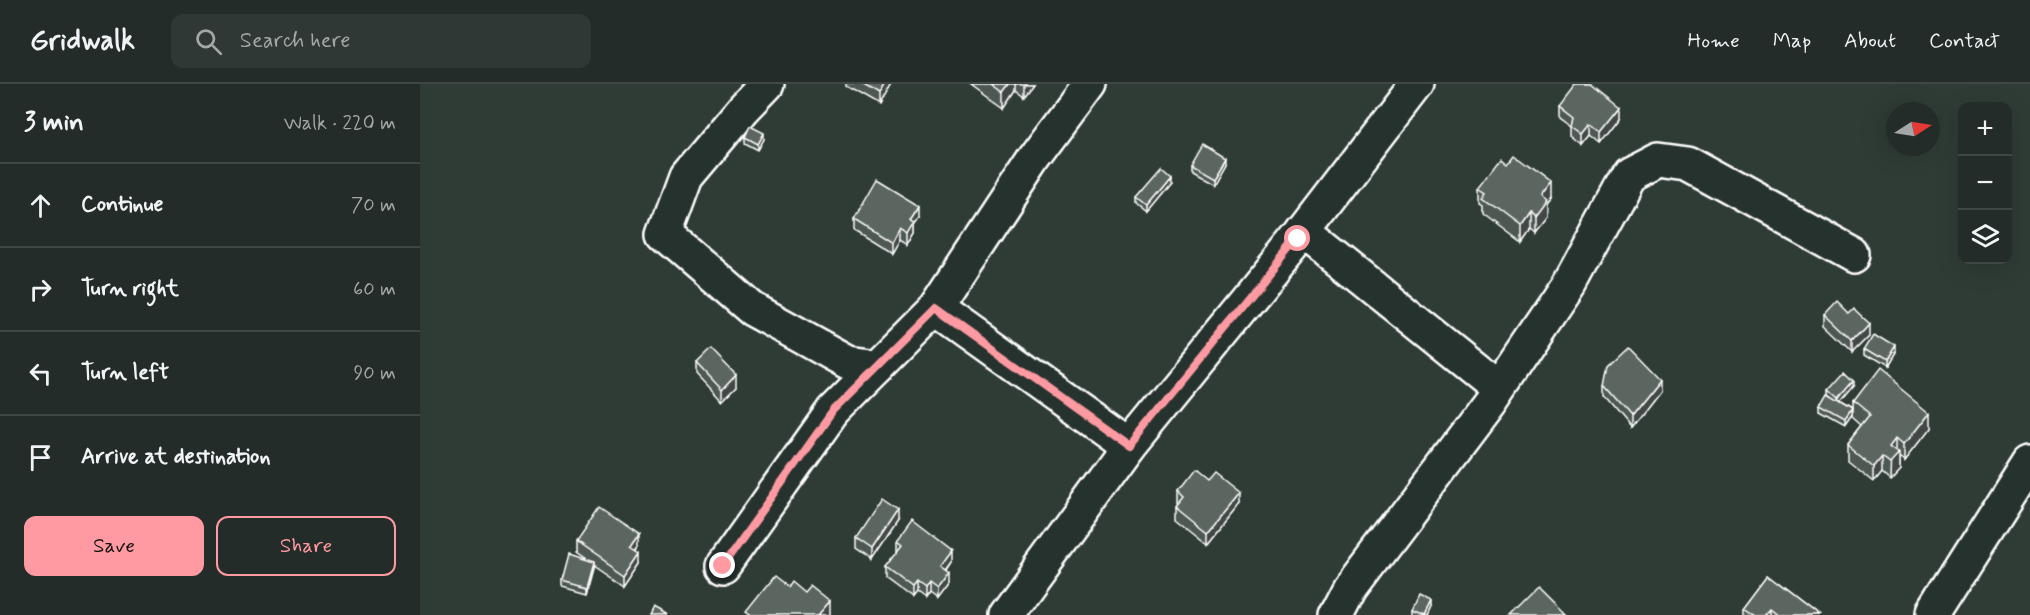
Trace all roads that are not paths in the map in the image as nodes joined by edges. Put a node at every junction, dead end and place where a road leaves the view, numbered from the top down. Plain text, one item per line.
1 (767, 84) edge
2 (1090, 84) edge
3 (1417, 84) edge
4 (1304, 231) junction
5 (1854, 255) dead end
6 (936, 308) junction
7 (878, 366) junction
8 (1499, 388) junction
9 (1129, 446) junction
10 (2030, 462) edge
11 (723, 566) dead end
12 (1011, 613) edge
13 (1336, 615) edge
14 (1933, 615) edge

1 - 7 street
2 - 6 street
3 - 4 street
4 - 8 street
4 - 9 street
5 - 8 street
6 - 7 street
6 - 9 street
7 - 11 street
8 - 13 street
9 - 12 street
10 - 14 street

